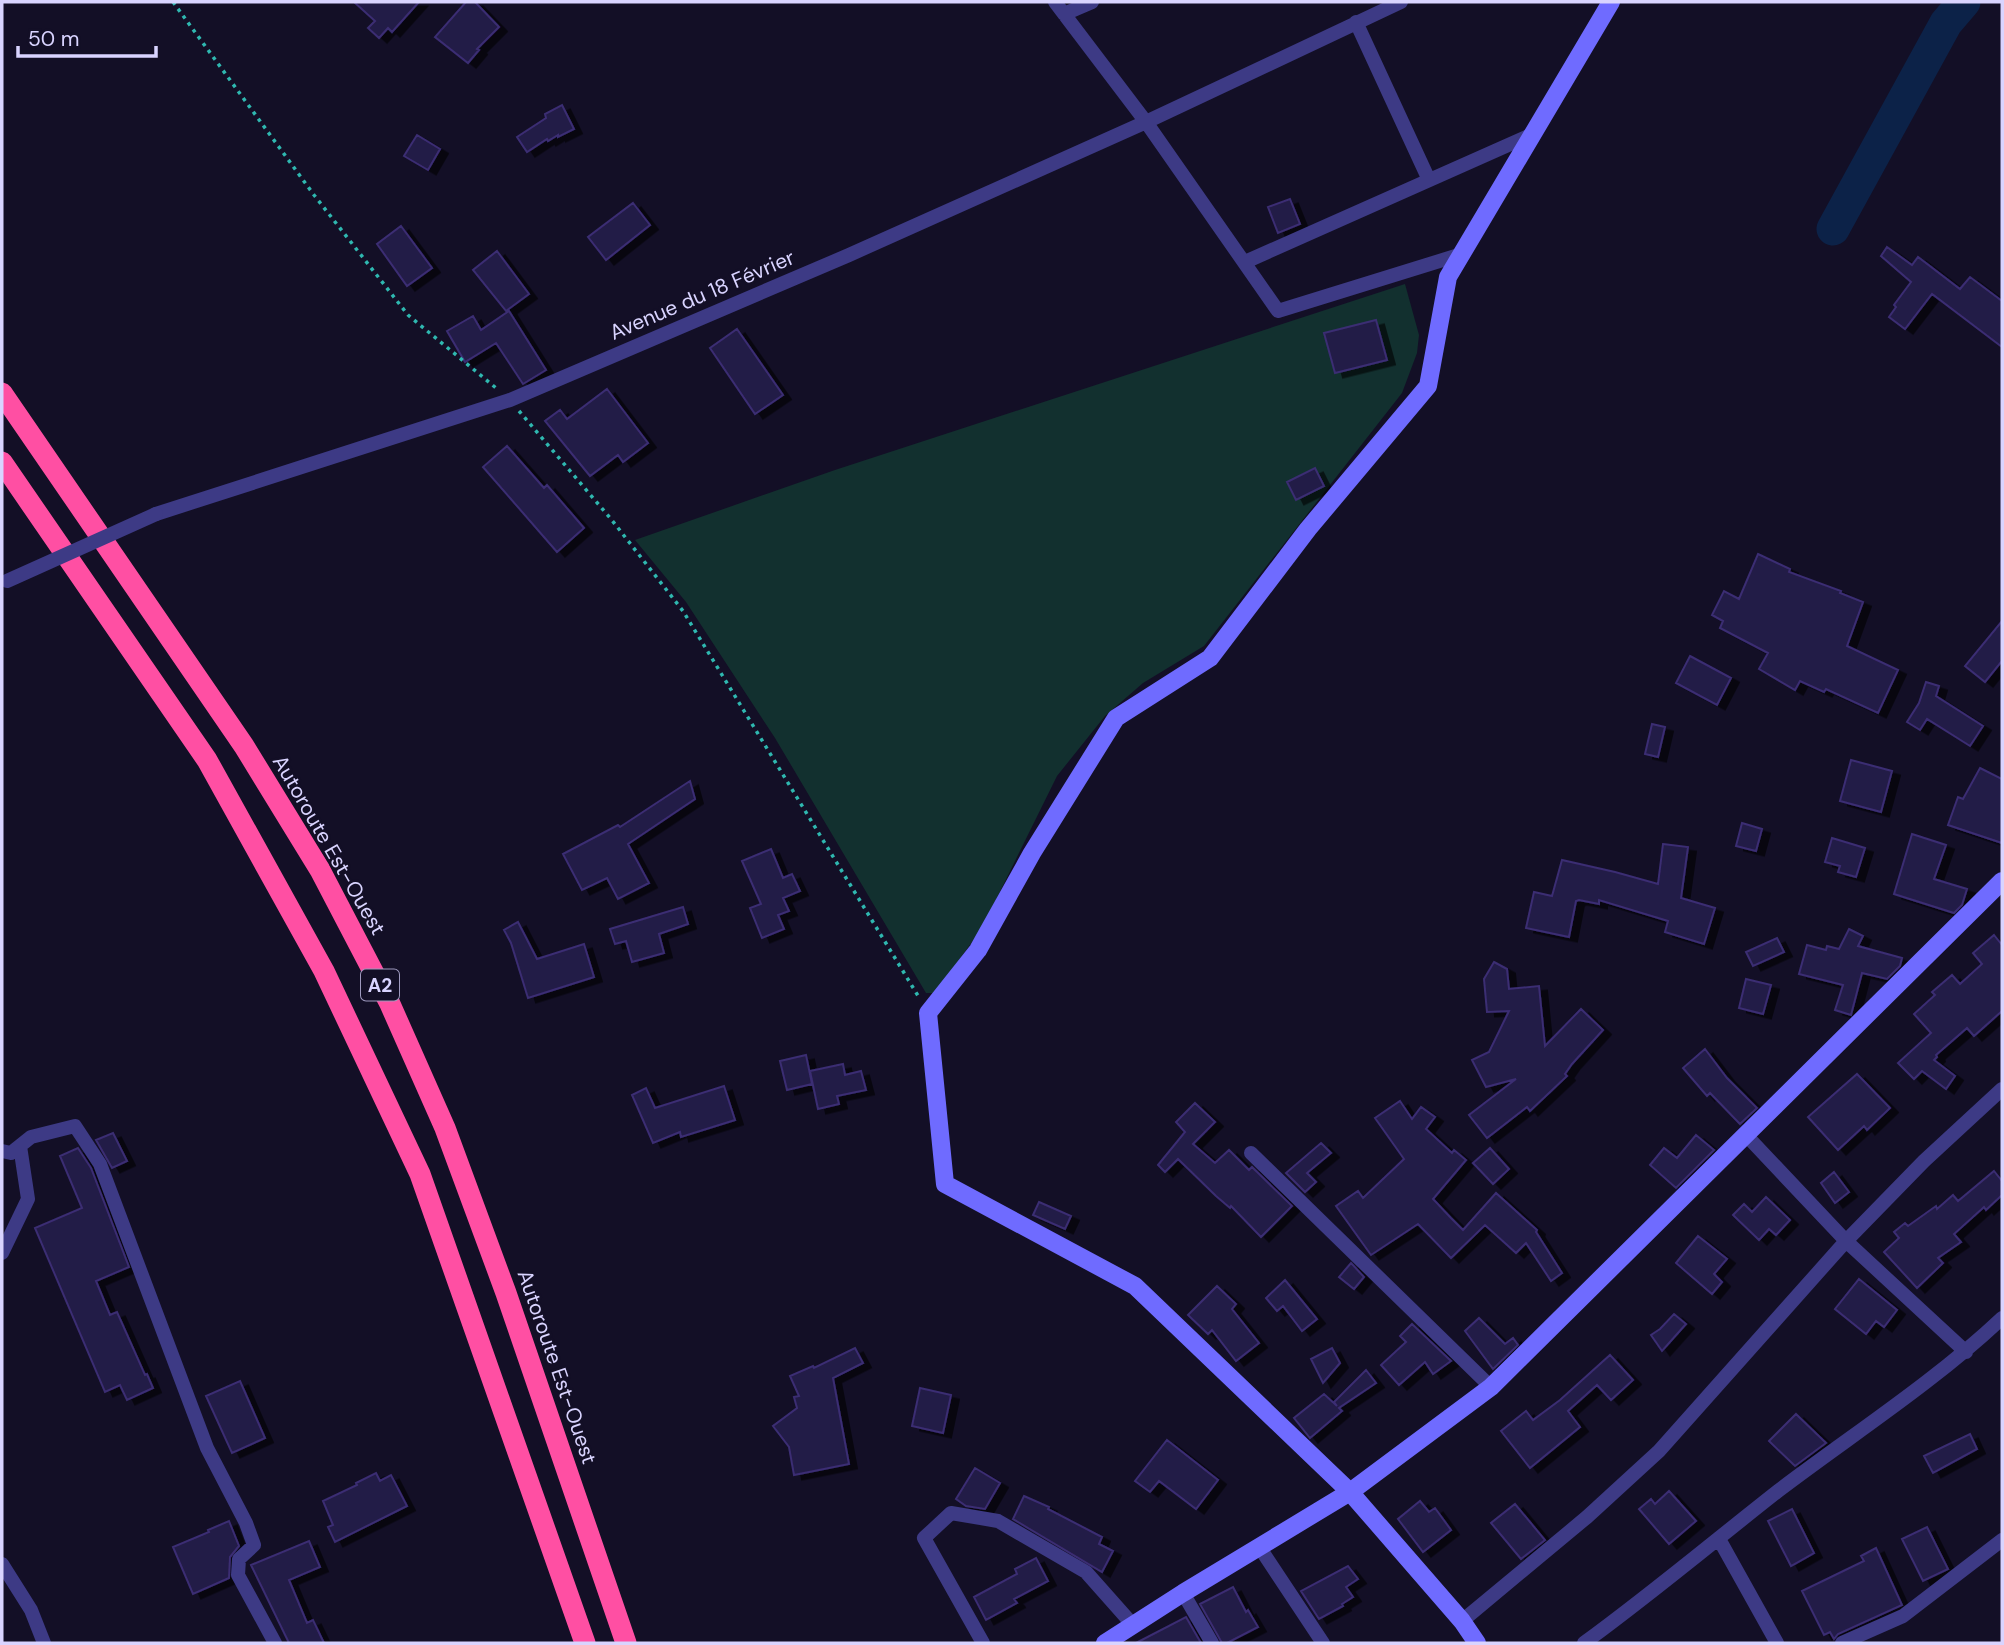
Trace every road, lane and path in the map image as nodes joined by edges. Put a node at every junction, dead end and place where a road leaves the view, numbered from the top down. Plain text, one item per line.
1 (173, 2) edge
2 (1092, 2) edge
3 (1398, 2) edge
4 (1611, 2) edge
5 (1060, 8) edge
6 (1356, 22) junction
7 (1146, 122) junction
8 (1533, 134) junction
9 (1429, 180) junction
10 (1462, 254) junction
11 (1245, 262) junction
12 (2, 393) edge
13 (510, 400) junction
14 (2, 462) edge
15 (4, 582) edge
16 (2002, 881) edge
17 (928, 1013) junction
18 (2002, 1089) edge
19 (1745, 1134) junction
20 (20, 1146) junction
21 (2, 1151) edge
22 (1251, 1153) dead end
23 (1846, 1241) junction
24 (2, 1253) edge
25 (2002, 1318) edge
26 (1965, 1352) junction
27 (1490, 1387) junction
28 (1350, 1492) junction
29 (1719, 1539) junction
30 (2002, 1541) edge
31 (1260, 1548) junction
32 (2, 1564) edge
33 (1183, 1593) junction
34 (1462, 1621) junction
35 (1133, 1625) junction
36 (1109, 1642) edge
37 (44, 1643) edge
38 (275, 1643) edge
39 (585, 1643) edge
40 (626, 1643) edge
41 (983, 1643) edge
42 (1212, 1643) edge
43 (1322, 1643) edge
44 (1477, 1643) edge
45 (1584, 1643) edge
46 (1777, 1643) edge
47 (1842, 1643) edge

1 - 13 path
2 - 5 street
3 - 6 street, Avenue du 18 Février
4 - 8 street
5 - 7 street
6 - 7 street, Avenue du 18 Février
6 - 9 street
7 - 11 street
7 - 13 street, Avenue du 18 Février
8 - 9 street
8 - 10 street
9 - 11 street
10 - 11 street
10 - 17 street
12 - 40 highway, Autoroute Est-Ouest / A2
13 - 15 street, Avenue du 18 Février, bridge
13 - 17 path
14 - 39 highway, A2
16 - 19 street
17 - 28 street
18 - 23 street
19 - 23 street
19 - 27 street
20 - 21 street
20 - 24 street
20 - 38 street
22 - 27 street
23 - 26 street
23 - 34 street
25 - 26 street
26 - 29 street
27 - 28 street
28 - 31 street
28 - 34 street
29 - 45 street
29 - 46 street
30 - 47 street
31 - 33 street
31 - 43 street
32 - 37 street
33 - 35 street
33 - 42 street
34 - 44 street
35 - 36 street
35 - 41 street

